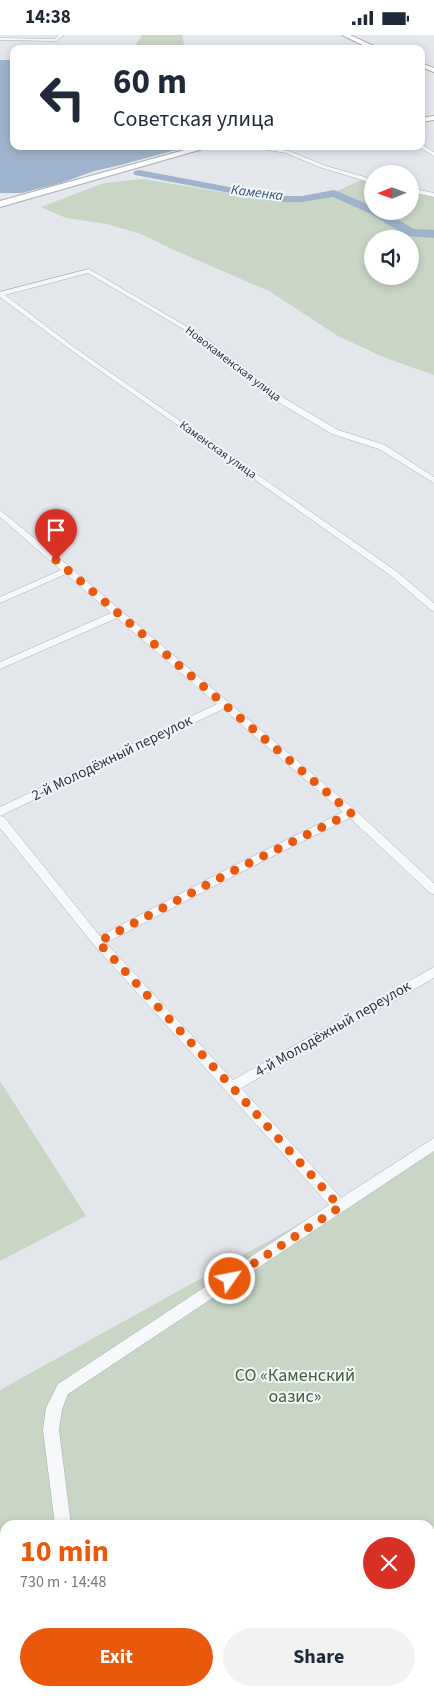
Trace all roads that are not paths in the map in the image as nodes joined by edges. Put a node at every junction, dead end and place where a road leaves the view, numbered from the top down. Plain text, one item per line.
1 (62, 35) edge
2 (345, 35) edge
3 (0, 39) edge
4 (368, 45) edge
5 (195, 150) edge
6 (274, 150) edge
7 (364, 179) edge
8 (419, 192) edge
9 (434, 195) edge
10 (0, 204) edge
11 (0, 294) edge
12 (10, 301) junction
13 (0, 304) edge
14 (434, 481) edge
15 (0, 513) edge
16 (68, 570) junction
17 (0, 599) edge
18 (434, 608) edge
19 (117, 614) junction
20 (0, 666) edge
21 (224, 704) junction
22 (0, 812) edge
23 (351, 813) junction
24 (0, 820) edge
25 (434, 891) edge
26 (98, 942) junction
27 (434, 971) edge
28 (232, 1087) junction
29 (434, 1144) edge
30 (340, 1207) junction
31 (62, 1520) edge

1 - 3 street
2 - 4 street
5 - 10 street
6 - 7 street
8 - 9 street
11 - 12 street, Каменская улица
11 - 14 street, Новокаменская улица
12 - 13 street
12 - 18 street, Каменская улица
15 - 16 street
16 - 17 street
16 - 19 street
19 - 20 street
19 - 21 street
21 - 22 street, 2-й Молодёжный переулок
21 - 23 street
23 - 25 street
23 - 26 street
24 - 26 street
26 - 28 street
27 - 28 street, 4-й Молодёжный переулок
28 - 30 street
29 - 30 street
30 - 31 street

